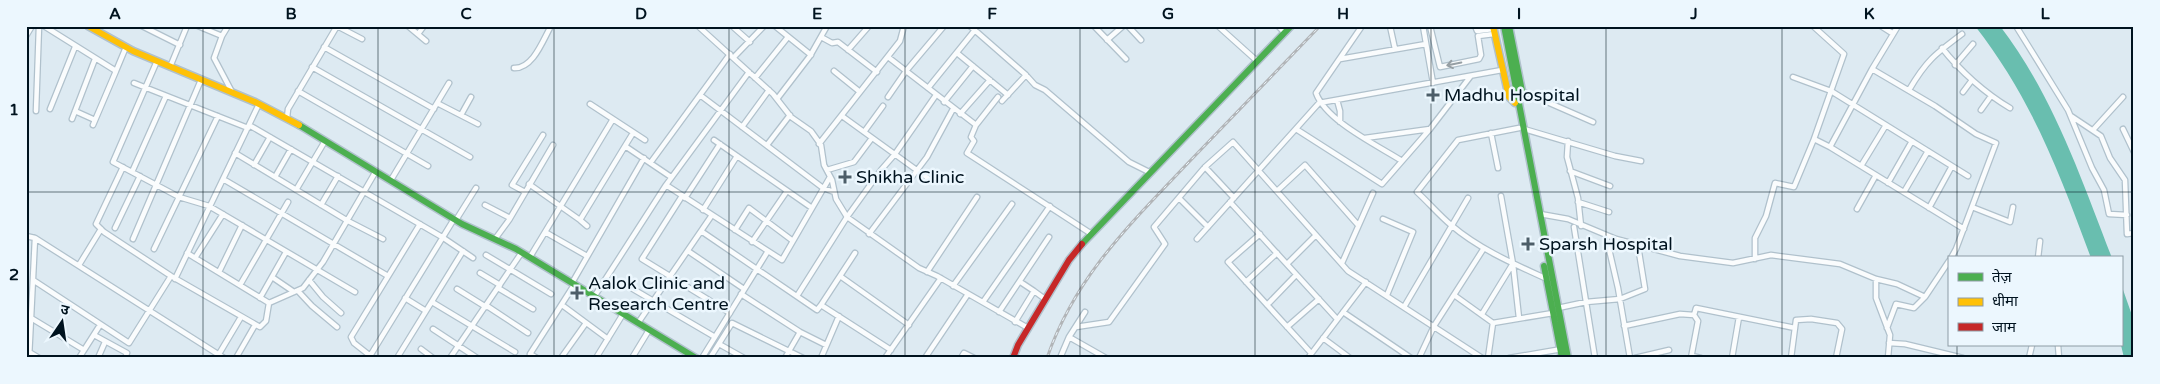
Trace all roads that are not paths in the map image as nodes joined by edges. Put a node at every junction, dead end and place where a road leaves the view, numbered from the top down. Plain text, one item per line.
1 (32, 26) edge
2 (39, 26) edge
3 (44, 26) edge
4 (88, 26) edge
5 (142, 26) edge
6 (187, 26) edge
7 (198, 26) edge
8 (228, 26) edge
9 (337, 26) edge
10 (408, 26) edge
11 (424, 26) edge
12 (551, 26) edge
13 (732, 26) edge
14 (764, 26) edge
15 (775, 26) edge
16 (869, 26) edge
17 (904, 26) edge
18 (944, 26) edge
19 (970, 26) edge
20 (982, 26) edge
21 (1094, 26) edge
22 (1123, 26) edge
23 (1128, 26) edge
24 (1218, 26) edge
25 (1278, 26) edge
26 (1291, 26) edge
27 (1362, 26) edge
28 (1390, 26) edge
29 (1423, 26) edge
30 (1430, 26) edge
31 (1475, 26) edge
32 (1504, 26) edge
33 (1509, 26) edge
34 (1812, 26) edge
35 (1881, 26) edge
36 (1898, 26) edge
37 (2016, 26) edge
38 (700, 27) edge
39 (824, 27) edge
40 (1495, 29) edge
41 (976, 31) junction
42 (1285, 33) junction
43 (1892, 33) junction
44 (418, 34) junction
45 (1962, 34) dead end
46 (26, 36) edge
47 (222, 36) junction
48 (788, 36) junction
49 (821, 37) junction
50 (362, 39) dead end
51 (1107, 40) junction
52 (1141, 40) dead end
53 (426, 41) dead end
54 (750, 42) junction
55 (1426, 44) junction
56 (1974, 44) dead end
57 (180, 45) junction
58 (75, 47) junction
59 (126, 47) junction
60 (324, 47) junction
61 (1942, 48) junction
62 (1395, 49) junction
63 (848, 50) junction
64 (956, 53) junction
65 (811, 55) junction
66 (732, 56) junction
67 (888, 57) junction
68 (95, 59) junction
69 (1126, 59) dead end
70 (1340, 59) junction
71 (157, 61) junction
72 (1257, 61) junction
73 (1955, 65) junction
74 (973, 66) junction
75 (170, 67) junction
76 (312, 67) junction
77 (1507, 67) junction
78 (514, 68) dead end
79 (1872, 68) junction
80 (116, 71) junction
81 (834, 71) dead end
82 (906, 71) junction
83 (749, 72) junction
84 (877, 72) junction
85 (1026, 75) junction
86 (1470, 77) junction
87 (1793, 77) dead end
88 (755, 78) junction
89 (201, 80) junction
90 (990, 80) junction
91 (1972, 80) junction
92 (134, 83) dead end
93 (1433, 83) junction
94 (449, 84) dead end
95 (146, 87) junction
96 (928, 88) junction
97 (769, 90) junction
98 (1909, 90) junction
99 (298, 91) junction
100 (1522, 91) junction
101 (1830, 91) junction
102 (860, 92) junction
103 (1963, 92) dead end
104 (233, 93) junction
105 (936, 94) junction
106 (700, 95) junction
107 (1008, 95) junction
108 (166, 96) junction
109 (471, 96) dead end
110 (1991, 96) junction
111 (888, 97) dead end
112 (998, 97) dead end
113 (2123, 97) dead end
114 (777, 99) junction
115 (1337, 100) junction
116 (1002, 101) dead end
117 (944, 102) junction
118 (1517, 102) junction
119 (437, 103) junction
120 (1319, 103) junction
121 (259, 104) junction
122 (590, 104) dead end
123 (1853, 104) junction
124 (192, 106) junction
125 (883, 106) dead end
126 (2010, 108) dead end
127 (50, 109) dead end
128 (434, 109) junction
129 (953, 109) junction
130 (1981, 110) dead end
131 (36, 111) dead end
132 (75, 111) junction
133 (722, 112) junction
134 (960, 114) junction
135 (461, 115) junction
136 (790, 115) junction
137 (2070, 115) junction
138 (218, 116) junction
139 (842, 116) junction
140 (72, 118) dead end
141 (287, 118) junction
142 (613, 119) junction
143 (95, 120) junction
144 (1340, 122) junction
145 (1593, 122) dead end
146 (478, 124) dead end
147 (93, 125) dead end
148 (1886, 125) junction
149 (248, 126) junction
150 (976, 126) junction
151 (742, 127) junction
152 (421, 128) junction
153 (1521, 128) junction
154 (1296, 129) junction
155 (1430, 129) junction
156 (2123, 129) dead end
157 (2093, 130) junction
158 (864, 132) junction
159 (633, 133) junction
160 (1491, 133) junction
161 (543, 135) dead end
162 (270, 137) junction
163 (872, 138) junction
164 (1365, 138) junction
165 (1814, 139) junction
166 (325, 140) junction
167 (645, 140) dead end
168 (714, 140) dead end
169 (1568, 141) junction
170 (1912, 141) junction
171 (720, 144) junction
172 (819, 144) junction
173 (553, 145) dead end
174 (766, 145) junction
175 (625, 146) junction
176 (1830, 147) junction
177 (291, 149) junction
178 (1928, 151) junction
179 (2134, 152) edge
180 (235, 153) junction
181 (406, 153) junction
182 (895, 154) junction
183 (737, 156) junction
184 (470, 157) dead end
185 (644, 158) junction
186 (1402, 161) junction
187 (1641, 161) dead end
188 (314, 162) junction
189 (651, 162) junction
190 (254, 165) junction
191 (428, 166) dead end
192 (1861, 166) junction
193 (1952, 166) junction
194 (123, 167) junction
195 (1205, 167) junction
196 (1498, 168) dead end
197 (827, 170) junction
198 (918, 170) junction
199 (376, 171) junction
200 (1258, 171) junction
201 (132, 172) junction
202 (1149, 172) junction
203 (1570, 172) junction
204 (1876, 175) junction
205 (140, 176) junction
206 (338, 176) junction
207 (1968, 176) dead end
208 (275, 177) junction
209 (830, 177) junction
210 (671, 178) junction
211 (223, 179) junction
212 (929, 179) dead end
213 (391, 180) junction
214 (1888, 183) junction
215 (529, 184) junction
216 (156, 185) junction
217 (666, 185) junction
218 (1610, 186) dead end
219 (476, 188) dead end
220 (823, 188) junction
221 (296, 190) junction
222 (787, 191) junction
223 (1277, 191) junction
224 (364, 192) junction
225 (525, 192) junction
226 (834, 192) junction
227 (1904, 192) junction
228 (1373, 193) dead end
229 (1501, 196) dead end
230 (179, 197) junction
231 (683, 197) junction
232 (977, 197) dead end
233 (1179, 198) junction
234 (1234, 198) junction
235 (1468, 198) dead end
236 (288, 202) dead end
237 (1230, 202) junction
238 (1578, 202) junction
239 (1012, 204) dead end
240 (321, 205) junction
241 (485, 205) dead end
242 (562, 205) junction
243 (209, 206) junction
244 (1050, 206) junction
245 (1972, 207) junction
246 (2013, 207) dead end
247 (812, 208) junction
248 (1929, 208) junction
249 (1857, 209) dead end
250 (703, 210) junction
251 (1609, 212) dead end
252 (223, 214) junction
253 (281, 214) junction
254 (1539, 214) junction
255 (712, 215) junction
256 (2127, 215) junction
257 (847, 217) junction
258 (510, 218) junction
259 (1383, 219) dead end
260 (455, 220) junction
261 (580, 220) junction
262 (348, 221) junction
263 (766, 221) junction
264 (420, 224) junction
265 (242, 225) junction
266 (1358, 225) junction
267 (587, 226) dead end
268 (1452, 226) junction
269 (1582, 226) junction
270 (1208, 227) junction
271 (1574, 227) dead end
272 (115, 228) dead end
273 (1964, 228) junction
274 (101, 229) junction
275 (735, 230) junction
276 (701, 231) junction
277 (545, 232) junction
278 (869, 234) junction
279 (1090, 234) junction
280 (1260, 234) junction
281 (2134, 234) edge
282 (1316, 235) junction
283 (26, 236) edge
284 (1606, 236) junction
285 (442, 237) junction
286 (1049, 237) dead end
287 (35, 238) junction
288 (133, 239) dead end
289 (383, 239) dead end
290 (496, 239) junction
291 (1197, 239) dead end
292 (267, 240) junction
293 (793, 241) junction
294 (752, 242) junction
295 (2040, 242) dead end
296 (334, 244) junction
297 (1638, 246) junction
298 (1484, 248) junction
299 (154, 249) dead end
300 (463, 251) junction
301 (688, 251) junction
302 (286, 252) junction
303 (522, 252) junction
304 (768, 252) junction
305 (187, 253) junction
306 (854, 253) dead end
307 (1277, 253) junction
308 (486, 255) dead end
309 (587, 256) junction
310 (1951, 256) edge
311 (2038, 256) edge
312 (530, 257) junction
313 (196, 258) junction
314 (473, 258) dead end
315 (1755, 260) junction
316 (1948, 262) edge
317 (1342, 263) junction
318 (79, 264) junction
319 (1287, 264) junction
320 (1513, 264) junction
321 (757, 268) junction
322 (511, 269) junction
323 (317, 270) junction
324 (219, 272) junction
325 (927, 272) junction
326 (1942, 272) junction
327 (480, 273) dead end
328 (1948, 274) edge
329 (1296, 275) junction
330 (388, 276) junction
331 (840, 276) junction
332 (173, 277) junction
333 (272, 277) junction
334 (670, 278) junction
335 (941, 278) junction
336 (1547, 279) junction
337 (1876, 279) junction
338 (33, 280) junction
339 (309, 280) junction
340 (621, 282) dead end
341 (1246, 282) junction
342 (1366, 282) junction
343 (1022, 283) dead end
344 (573, 284) junction
345 (240, 285) junction
346 (954, 286) junction
347 (499, 287) junction
348 (457, 290) dead end
349 (296, 291) junction
350 (743, 291) junction
351 (1034, 291) junction
352 (355, 292) dead end
353 (551, 294) dead end
354 (968, 294) junction
355 (1454, 295) junction
356 (797, 296) junction
357 (1387, 296) junction
358 (594, 297) junction
359 (1925, 297) junction
360 (260, 298) junction
361 (405, 298) junction
362 (1045, 299) junction
363 (1319, 299) junction
364 (1620, 299) junction
365 (653, 301) junction
366 (432, 302) junction
367 (983, 302) junction
368 (1586, 302) junction
369 (269, 303) junction
370 (562, 305) junction
371 (821, 305) junction
372 (1267, 305) junction
373 (486, 307) junction
374 (1404, 307) junction
375 (533, 309) dead end
376 (150, 310) junction
377 (1556, 310) junction
378 (426, 311) junction
379 (999, 312) junction
380 (1085, 312) dead end
381 (1343, 312) junction
382 (341, 313) dead end
383 (730, 313) junction
384 (623, 314) junction
385 (1482, 314) junction
386 (1694, 315) junction
387 (839, 316) junction
388 (241, 317) junction
389 (1739, 317) junction
390 (31, 318) junction
391 (1519, 318) junction
392 (1337, 319) junction
393 (586, 322) junction
394 (1015, 322) junction
395 (638, 323) junction
396 (1493, 323) junction
397 (100, 325) junction
398 (255, 325) junction
399 (909, 325) junction
400 (473, 326) junction
401 (1287, 326) junction
402 (1434, 326) junction
403 (1624, 326) junction
404 (337, 327) dead end
405 (1076, 327) junction
406 (1028, 328) junction
407 (1795, 328) junction
408 (1887, 328) junction
409 (433, 329) dead end
410 (649, 330) junction
411 (800, 332) junction
412 (528, 333) dead end
413 (94, 335) junction
414 (715, 337) junction
415 (1069, 337) junction
416 (1323, 338) junction
417 (608, 339) junction
418 (105, 342) junction
419 (1889, 343) junction
420 (719, 344) junction
421 (459, 345) junction
422 (826, 345) junction
423 (421, 348) dead end
424 (1563, 349) junction
425 (84, 350) junction
426 (891, 350) junction
427 (1669, 350) dead end
428 (788, 351) junction
429 (515, 352) dead end
430 (1312, 353) junction
431 (219, 354) junction
432 (29, 355) edge
433 (372, 357) edge
434 (1691, 357) edge
435 (39, 358) edge
436 (79, 358) edge
437 (98, 358) edge
438 (125, 358) edge
439 (224, 358) edge
440 (236, 358) edge
441 (397, 358) edge
442 (433, 358) edge
443 (450, 358) edge
444 (477, 358) edge
445 (537, 358) edge
446 (561, 358) edge
447 (596, 358) edge
448 (632, 358) edge
449 (696, 358) edge
450 (702, 358) edge
451 (710, 358) edge
452 (744, 358) edge
453 (785, 358) edge
454 (803, 358) edge
455 (821, 358) edge
456 (885, 358) edge
457 (925, 358) edge
458 (961, 358) edge
459 (974, 358) edge
460 (1013, 358) edge
461 (1060, 358) edge
462 (1106, 358) edge
463 (1308, 358) edge
464 (1350, 358) edge
465 (1411, 358) edge
466 (1419, 358) edge
467 (1482, 358) edge
468 (1488, 358) edge
469 (1509, 358) edge
470 (1562, 358) edge
471 (1568, 358) edge
472 (1595, 358) edge
473 (1630, 358) edge
474 (1635, 358) edge
475 (1701, 358) edge
476 (1732, 358) edge
477 (1791, 358) edge
478 (1836, 358) edge
479 (1888, 358) edge
480 (1963, 358) edge

1 - 46 street
2 - 131 street
3 - 58 street
4 - 59 main road
5 - 57 street
6 - 57 street
7 - 47 street
8 - 47 street
9 - 50 street
9 - 60 street
10 - 44 street
11 - 44 street
12 - 78 street
13 - 54 street
14 - 54 street
15 - 48 street
16 - 63 street
17 - 67 street
18 - 82 street
19 - 41 street
20 - 41 street
21 - 51 street
22 - 51 street
23 - 52 street
24 - 72 street
25 - 42 street
26 - 42 main road
27 - 70 street
28 - 62 street
29 - 55 street
40 -> 30 street
31 - 40 street
32 - 77 main road
33 - 100 main road
34 - 101 street
35 - 43 street
36 - 43 street
37 - 137 street
38 - 66 street
39 - 49 street
40 - 77 main road
41 - 64 street
41 - 85 street
42 - 72 main road
43 - 79 street
44 - 53 street
45 - 61 street
47 - 104 street
48 - 65 street
48 - 88 street
49 - 63 street
49 - 65 street
51 - 69 street
54 - 66 street
55 - 62 street
55 - 93 street
56 - 73 street
57 - 75 street
58 - 68 street
58 - 127 street
59 - 71 main road
59 - 80 street
60 - 76 street
60 - 128 street
61 - 73 street
61 - 98 street
62 - 70 street
63 - 84 street
64 - 74 street
64 - 96 street
65 - 114 street
66 - 83 street
66 - 106 street
67 - 82 street
67 - 84 street
68 - 80 street
68 - 132 street
70 - 120 street
71 - 75 main road
71 - 95 street
72 - 202 main road
73 - 91 street
74 - 90 street
74 - 117 street
75 - 89 main road
76 - 99 street
76 - 152 street
77 - 86 street
77 - 118 main road
79 - 98 street
79 - 123 street
80 - 143 street
81 - 102 street
82 - 96 street
82 - 111 street
83 - 88 street
83 - 133 street
84 - 102 street
85 - 107 street
85 - 202 street
86 - 93 street
86 - 155 street
87 - 101 street
88 - 97 street
89 - 104 main road
89 - 124 street
90 - 107 street
90 - 134 street
91 - 103 street
91 - 110 street
92 - 95 street
93 - 115 street
94 - 119 street
95 - 108 street
95 - 194 street
96 - 105 street
97 - 114 street
97 - 151 street
98 - 245 street
99 - 141 street
99 - 181 street
100 - 118 main road
100 - 145 street
101 - 123 street
101 - 165 street
102 - 139 street
104 - 121 main road
105 - 117 street
105 - 182 street
106 - 133 street
106 - 189 street
107 - 116 street
108 - 124 street
108 - 201 street
109 - 135 street
110 - 126 street
110 - 130 street
112 - 150 street
113 - 157 street
114 - 136 street
115 - 120 street
115 - 144 street
117 - 129 street
118 - 153 main road
119 - 128 street
119 - 135 street
120 - 144 street
120 - 154 street
121 - 141 main road
121 - 149 street
122 - 142 street
123 - 148 street
123 - 176 street
124 - 138 street
124 - 216 street
125 - 158 street
128 - 152 street
129 - 134 street
129 - 198 street
132 - 140 street
132 - 143 street
133 - 151 street
133 - 210 street
134 - 150 street
135 - 146 street
136 - 172 street
136 - 174 street
137 - 157 street
137 - 256 street
138 - 149 street
138 - 230 street
139 - 158 street
139 - 172 street
141 - 166 main road
142 - 159 street
142 - 242 street
143 - 147 street
144 - 164 street
148 - 170 street
148 - 192 street
149 - 162 street
149 - 180 street
150 - 244 street
151 - 174 street
152 - 181 street
152 - 184 street
153 - 160 street
153 - 169 street
153 - 254 main road
153 - 336 main road
154 - 186 street
154 - 200 street
155 - 164 street
155 - 186 street
156 - 179 street
157 - 256 street
158 - 163 street
159 - 167 street
159 - 175 street
160 - 196 street
160 - 268 street
161 - 225 street
162 - 177 street
162 - 190 street
163 - 182 street
163 - 197 street
164 - 186 street
165 - 176 street
165 - 315 street
166 - 188 street
166 - 199 main road
168 - 171 street
169 - 187 street
169 - 203 street
170 - 178 street
170 - 214 street
171 - 183 street
171 - 231 street
172 - 197 street
173 - 215 street
174 - 220 street
175 - 185 street
175 - 261 street
176 - 192 street
177 - 188 street
177 - 208 street
178 - 193 street
178 - 227 street
180 - 190 street
180 - 211 street
181 - 191 street
181 - 213 street
182 - 198 street
182 - 257 street
183 - 222 street
183 - 250 street
185 - 189 street
185 - 309 street
188 - 206 street
188 - 221 street
189 - 210 street
190 - 208 street
192 - 204 street
193 - 207 street
193 - 248 street
194 - 201 street
194 - 274 street
195 - 200 street
195 - 233 street
195 - 234 street
197 - 209 street
198 - 212 street
198 - 278 street
199 - 213 main road
199 - 224 street
200 - 223 street
200 - 234 street
201 - 205 street
202 - 279 main road
203 - 218 street
203 - 238 street
204 - 214 street
204 - 249 street
205 - 216 street
205 - 272 street
206 - 224 street
206 - 240 street
208 - 221 street
209 - 220 street
209 - 226 street
210 - 217 street
211 - 243 street
211 - 253 street
213 - 260 main road
214 - 227 street
215 - 225 street
215 - 242 street
216 - 230 street
216 - 288 street
217 - 231 street
217 - 358 street
219 - 260 street
220 - 226 street
220 - 247 street
221 - 240 street
222 - 247 street
222 - 263 street
223 - 266 street
223 - 282 street
224 - 262 street
224 - 264 street
225 - 258 street
226 - 257 street
227 - 248 street
228 - 266 street
229 - 320 street
230 - 243 street
230 - 299 street
231 - 250 street
231 - 334 street
232 - 325 street
233 - 270 street
233 - 405 street
234 - 237 street
235 - 268 street
236 - 253 street
237 - 270 street
237 - 280 street
238 - 251 street
238 - 269 street
239 - 346 street
240 - 262 street
241 - 258 street
242 - 261 street
242 - 277 street
243 - 252 street
243 - 305 street
244 - 279 street
244 - 367 street
245 - 246 street
245 - 273 street
247 - 293 street
248 - 273 street
250 - 255 street
252 - 265 street
252 - 313 street
253 - 292 street
253 - 296 street
254 - 269 street
254 - 377 main road
255 - 275 street
255 - 276 street
256 - 281 street
257 - 278 street
257 - 356 street
258 - 290 street
259 - 357 street
260 - 285 street
260 - 290 main road
261 - 267 street
262 - 289 street
262 - 296 street
263 - 275 street
263 - 293 street
263 - 294 street
264 - 285 street
264 - 330 street
265 - 292 street
265 - 324 street
266 - 317 street
268 - 298 street
268 - 374 street
269 - 284 street
270 - 291 street
271 - 368 street
273 - 310 street
274 - 318 street
274 - 332 street
275 - 294 street
276 - 301 street
276 - 321 street
277 - 309 street
277 - 312 street
278 - 325 street
279 - 362 main road
280 - 307 street
280 - 341 street
282 - 317 street
282 - 319 street
283 - 287 street
284 - 297 street
284 - 364 street
285 - 300 street
285 - 361 street
286 - 379 street
287 - 318 street
287 - 338 street
290 - 303 main road
292 - 302 street
292 - 345 street
293 - 304 street
294 - 304 street
295 - 311 street
296 - 323 street
296 - 330 street
297 - 315 street
297 - 364 street
298 - 320 street
298 - 355 street
300 - 314 street
300 - 366 street
301 - 334 street
301 - 350 street
302 - 323 street
302 - 333 street
303 - 312 main road
303 - 322 street
304 - 321 street
305 - 313 street
305 - 332 street
306 - 331 street
307 - 319 street
307 - 341 street
308 - 322 street
309 - 344 street
312 - 344 main road
313 - 324 street
315 - 337 street
316 - 326 street
317 - 342 street
318 - 376 street
319 - 329 street
320 - 336 street
320 - 385 street
320 - 391 street
321 - 350 street
321 - 356 street
322 - 347 street
322 - 353 street
323 - 339 street
323 - 352 street
324 - 345 street
325 - 335 street
326 - 328 street
326 - 359 street
327 - 347 street
329 - 363 street
329 - 372 street
330 - 433 street
331 - 371 street
331 - 399 street
332 - 376 street
332 - 388 street
333 - 349 street
333 - 360 street
334 - 365 street
334 - 383 street
335 - 346 street
335 - 399 street
336 - 377 main road
337 - 359 street
337 - 408 street
338 - 390 street
338 - 397 street
339 - 349 street
339 - 382 street
340 - 365 street
341 - 372 street
342 - 357 street
342 - 381 street
343 - 351 street
344 - 358 main road
344 - 370 street
345 - 360 street
346 - 354 street
347 - 373 street
347 - 375 street
348 - 373 street
349 - 369 street
349 - 404 street
350 - 383 street
350 - 411 street
351 - 362 street
351 - 394 street
354 - 367 street
354 - 457 street
355 - 385 street
355 - 402 street
356 - 371 street
357 - 374 street
358 - 384 main road
359 - 408 street
360 - 369 street
361 - 378 street
361 - 433 street
362 - 406 main road
363 - 392 street
363 - 401 street
364 - 368 street
364 - 403 street
365 - 395 street
365 - 414 street
366 - 378 street
366 - 400 street
367 - 379 street
368 - 377 street
368 - 472 street
369 - 398 street
370 - 393 street
370 - 445 street
371 - 387 street
372 - 401 street
373 - 400 street
373 - 412 street
374 - 402 street
376 - 397 street
376 - 431 street
377 - 391 street
377 - 424 main road
378 - 441 street
379 - 394 street
380 - 405 street
381 - 392 street
381 - 465 street
383 - 414 street
384 - 395 main road
384 - 417 street
385 - 396 street
386 - 389 street
386 - 403 street
386 - 434 street
387 - 422 street
387 - 426 street
388 - 398 street
388 - 431 street
389 - 407 street
389 - 476 street
390 - 425 street
390 - 432 street
391 - 396 street
392 - 416 street
393 - 417 street
393 - 446 street
394 - 406 street
395 - 410 main road
396 - 468 street
397 - 413 street
398 - 440 street
399 - 426 street
400 - 421 street
400 - 429 street
401 - 430 street
402 - 466 street
402 - 467 street
403 - 473 street
405 - 415 street
406 - 460 main road
407 - 477 street
407 - 478 street
408 - 419 street
409 - 421 street
410 - 448 street
410 - 449 main road
411 - 422 street
411 - 428 street
413 - 418 street
413 - 425 street
414 - 450 street
415 - 461 street
415 - 462 street
416 - 430 street
416 - 464 street
417 - 447 street
418 - 437 street
418 - 438 street
419 - 479 street
419 - 480 street
420 - 428 street
420 - 451 street
420 - 452 street
421 - 443 street
421 - 444 street
422 - 455 street
423 - 442 street
424 - 469 street
424 - 470 main road
424 - 471 main road
425 - 436 street
426 - 456 street
427 - 474 street
428 - 453 street
428 - 454 street
430 - 463 street
431 - 439 street
432 - 435 street
434 - 475 street
458 - 459 street

